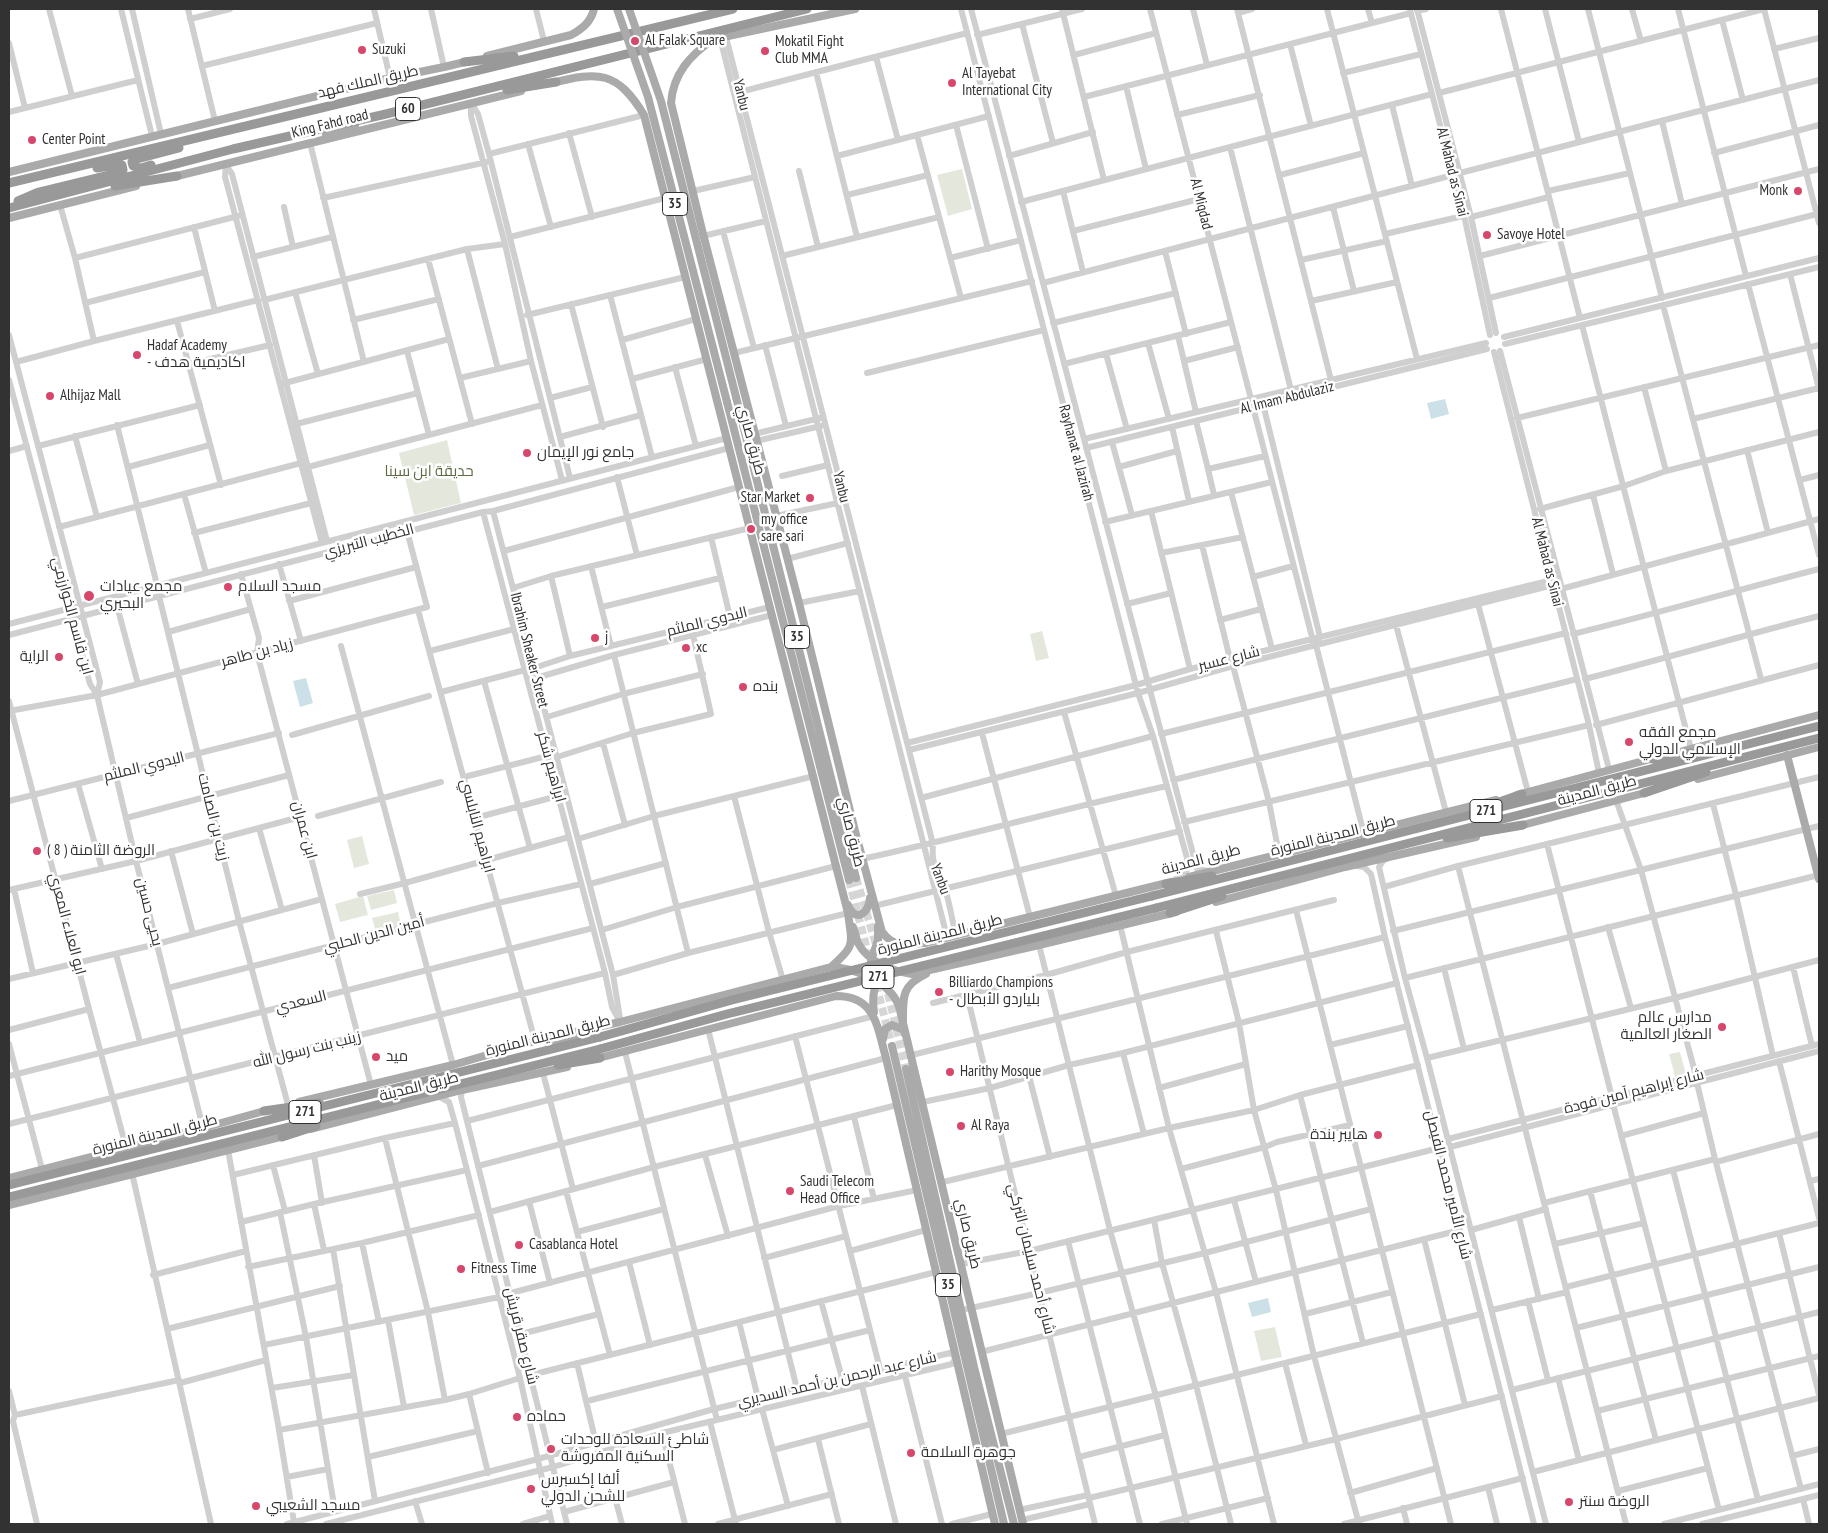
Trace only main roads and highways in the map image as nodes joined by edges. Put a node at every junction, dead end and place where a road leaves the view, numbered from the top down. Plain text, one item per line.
1 (594, 9) edge
2 (617, 9) edge
3 (629, 9) edge
4 (733, 9) edge
5 (807, 9) edge
6 (855, 9) edge
7 (556, 51) junction
8 (464, 62) junction
9 (556, 82) junction
10 (460, 96) junction
11 (386, 114) junction
12 (265, 121) junction
13 (233, 149) junction
14 (269, 153) junction
15 (9, 172) edge
16 (177, 176) junction
17 (9, 184) edge
18 (63, 194) junction
19 (9, 207) edge
20 (9, 218) edge
21 (1819, 715) edge
22 (1819, 724) edge
23 (1819, 738) edge
24 (1819, 747) edge
25 (1729, 748) junction
26 (1764, 751) junction
27 (1787, 755) junction
28 (1653, 758) junction
29 (1525, 793) junction
30 (1644, 793) junction
31 (1439, 823) junction
32 (1523, 825) junction
33 (1382, 849) junction
34 (1279, 864) junction
35 (1299, 871) junction
36 (866, 873) junction
37 (1819, 876) edge
38 (849, 880) junction
39 (1166, 884) junction
40 (874, 906) junction
41 (848, 913) junction
42 (1170, 913) junction
43 (931, 942) junction
44 (873, 958) junction
45 (831, 967) junction
46 (887, 967) junction
47 (937, 968) junction
48 (808, 973) junction
49 (862, 973) junction
50 (876, 982) junction
51 (836, 996) junction
52 (819, 1000) junction
53 (874, 1016) junction
54 (620, 1022) junction
55 (904, 1022) junction
56 (892, 1046) tunnel mouth
57 (911, 1052) junction
58 (600, 1054) junction
59 (886, 1058) junction
60 (505, 1061) junction
61 (906, 1069) tunnel mouth
62 (366, 1096) junction
63 (389, 1102) junction
64 (264, 1111) junction
65 (282, 1136) junction
66 (138, 1144) junction
67 (66, 1171) junction
68 (9, 1178) edge
69 (95, 1183) junction
70 (9, 1185) edge
71 (9, 1198) edge
72 (9, 1205) edge
73 (944, 1269) junction
74 (944, 1305) junction
75 (1022, 1522) edge
76 (995, 1524) edge
77 (1004, 1524) edge
78 (1014, 1524) edge

1 - 8 main road, طريق الملك فهد
2 - 38 main road, طريق صاري / 35, bridge
3 - 38 main road, طريق صاري / 35, bridge
4 - 7 highway, طريق الملك فهد / 60
5 - 10 highway, 60
6 - 36 main road
7 - 8 highway
7 - 12 highway, طريق الملك فهد / 60
8 - 15 main road, طريق الملك فهد
9 - 10 highway
9 - 14 main road, King Fahd road
9 - 38 main road, King Fahd road
10 - 11 highway, 60
11 - 13 highway, 60
11 - 14 main road
12 - 13 highway
12 - 17 highway, طريق الملك فهد / 60
13 - 18 highway, 60
14 - 16 main road, King Fahd road
16 - 18 highway
16 - 20 main road, King Fahd road
17 - 19 highway
18 - 19 highway, 60
21 - 28 main road, طريق المدينة
22 - 25 highway, طريق المدينة المنورة / 271
23 - 26 highway, طريق المدينة المنورة / 271
24 - 27 main road, طريق المدينة
25 - 28 highway
25 - 31 highway, طريق المدينة المنورة / 271
26 - 30 highway
26 - 33 highway, طريق المدينة المنورة / 271
27 - 30 main road, طريق المدينة
27 - 37 main road
28 - 29 main road, طريق المدينة
29 - 31 highway
29 - 39 main road, طريق المدينة
30 - 32 main road, طريق المدينة
31 - 34 highway, طريق المدينة المنورة / 271
32 - 33 highway
32 - 42 main road, طريق المدينة
33 - 35 highway, طريق المدينة المنورة / 271
34 - 39 highway
34 - 60 highway, طريق المدينة المنورة / 271, bridge
35 - 42 highway
35 - 58 highway, طريق المدينة المنورة / 271, bridge
36 - 38 main road
36 - 40 main road
38 - 41 main road
39 - 43 main road, طريق المدينة
40 - 43 main road
40 - 44 main road
41 - 44 main road, طريق المدينة
41 - 45 main road
42 - 47 main road, طريق المدينة
43 - 46 main road, طريق المدينة
43 - 47 main road
44 - 46 main road, طريق المدينة
44 - 49 main road
45 - 48 main road, طريق المدينة
45 - 49 main road, طريق المدينة
46 - 47 main road, طريق المدينة
46 - 50 main road, طريق المدينة
47 - 55 main road, طريق صاري
48 - 52 main road
48 - 54 main road, طريق المدينة
49 - 50 main road, طريق المدينة
49 - 51 main road
50 - 53 main road, طريق المدينة
50 - 55 main road, طريق المدينة
51 - 52 main road, طريق المدينة
51 - 53 main road
52 - 58 main road, طريق المدينة
53 - 59 main road, طريق المدينة
54 - 60 main road, طريق المدينة
54 - 64 main road, طريق المدينة
55 - 57 main road, طريق صاري
56 - 73 main road, طريق صاري / 35
57 - 59 main road
57 - 75 main road, طريق صاري
58 - 63 highway, طريق المدينة المنورة / 271
58 - 65 main road, طريق المدينة
59 - 74 main road
60 - 62 highway, طريق المدينة المنورة / 271
61 - 78 main road, طريق صاري / 35
62 - 64 highway
62 - 67 highway, طريق المدينة المنورة / 271
63 - 65 highway
63 - 71 highway, طريق المدينة المنورة / 271
64 - 66 main road, طريق المدينة
65 - 69 main road, طريق المدينة
66 - 67 main road
66 - 68 main road, طريق المدينة
67 - 70 highway, طريق المدينة المنورة / 271
69 - 71 main road
69 - 72 main road, طريق المدينة
73 - 74 main road
73 - 77 main road, طريق صاري / 35
74 - 76 main road

